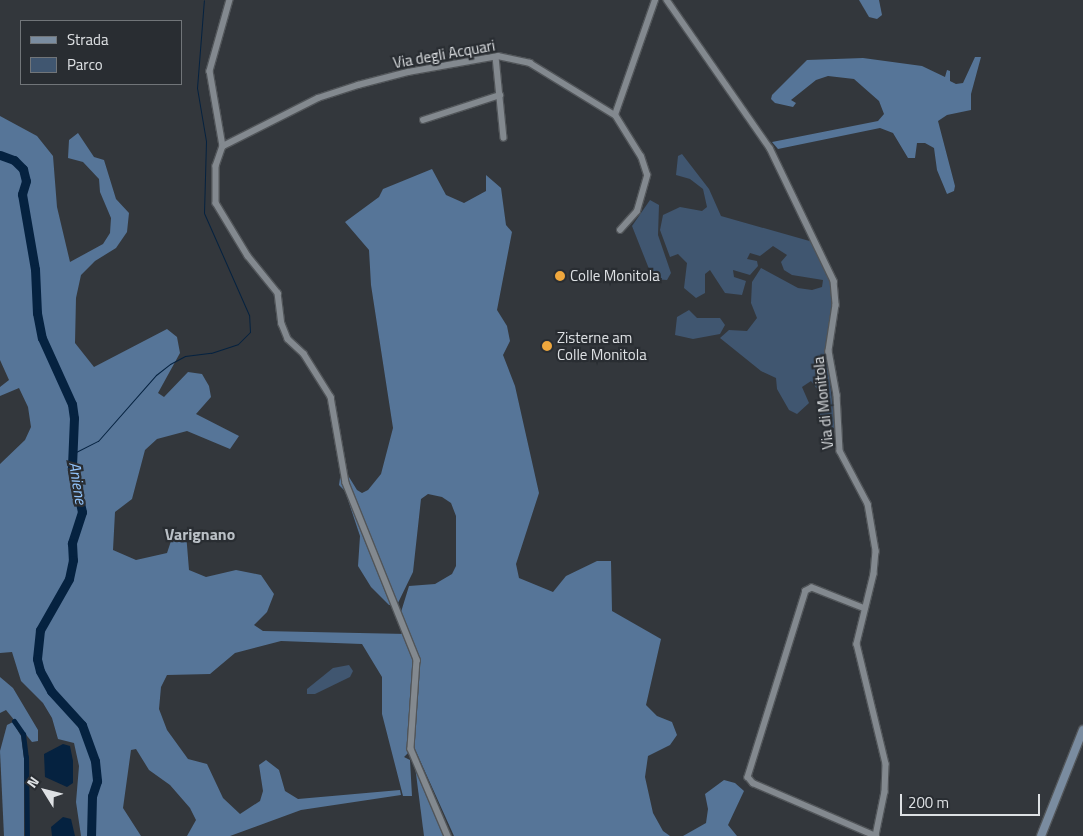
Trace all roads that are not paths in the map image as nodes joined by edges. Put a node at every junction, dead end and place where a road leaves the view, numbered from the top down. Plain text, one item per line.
1 (230, 0) edge
2 (656, 0) edge
3 (667, 0) edge
4 (496, 57) junction
5 (500, 95) junction
6 (614, 115) junction
7 (423, 120) dead end
8 (504, 138) dead end
9 (223, 146) junction
10 (620, 230) dead end
11 (865, 609) junction
12 (1083, 730) edge
13 (448, 836) edge
14 (876, 836) edge
15 (1041, 836) edge

1 - 9 street
2 - 6 street
3 - 11 street, Via di Monitola
4 - 5 street
4 - 6 street, Via degli Acquari
4 - 9 street, Via degli Acquari
5 - 7 street
5 - 8 street
6 - 10 street
9 - 13 street
11 - 14 street, Via di Monitola
11 - 14 street
12 - 15 main road

